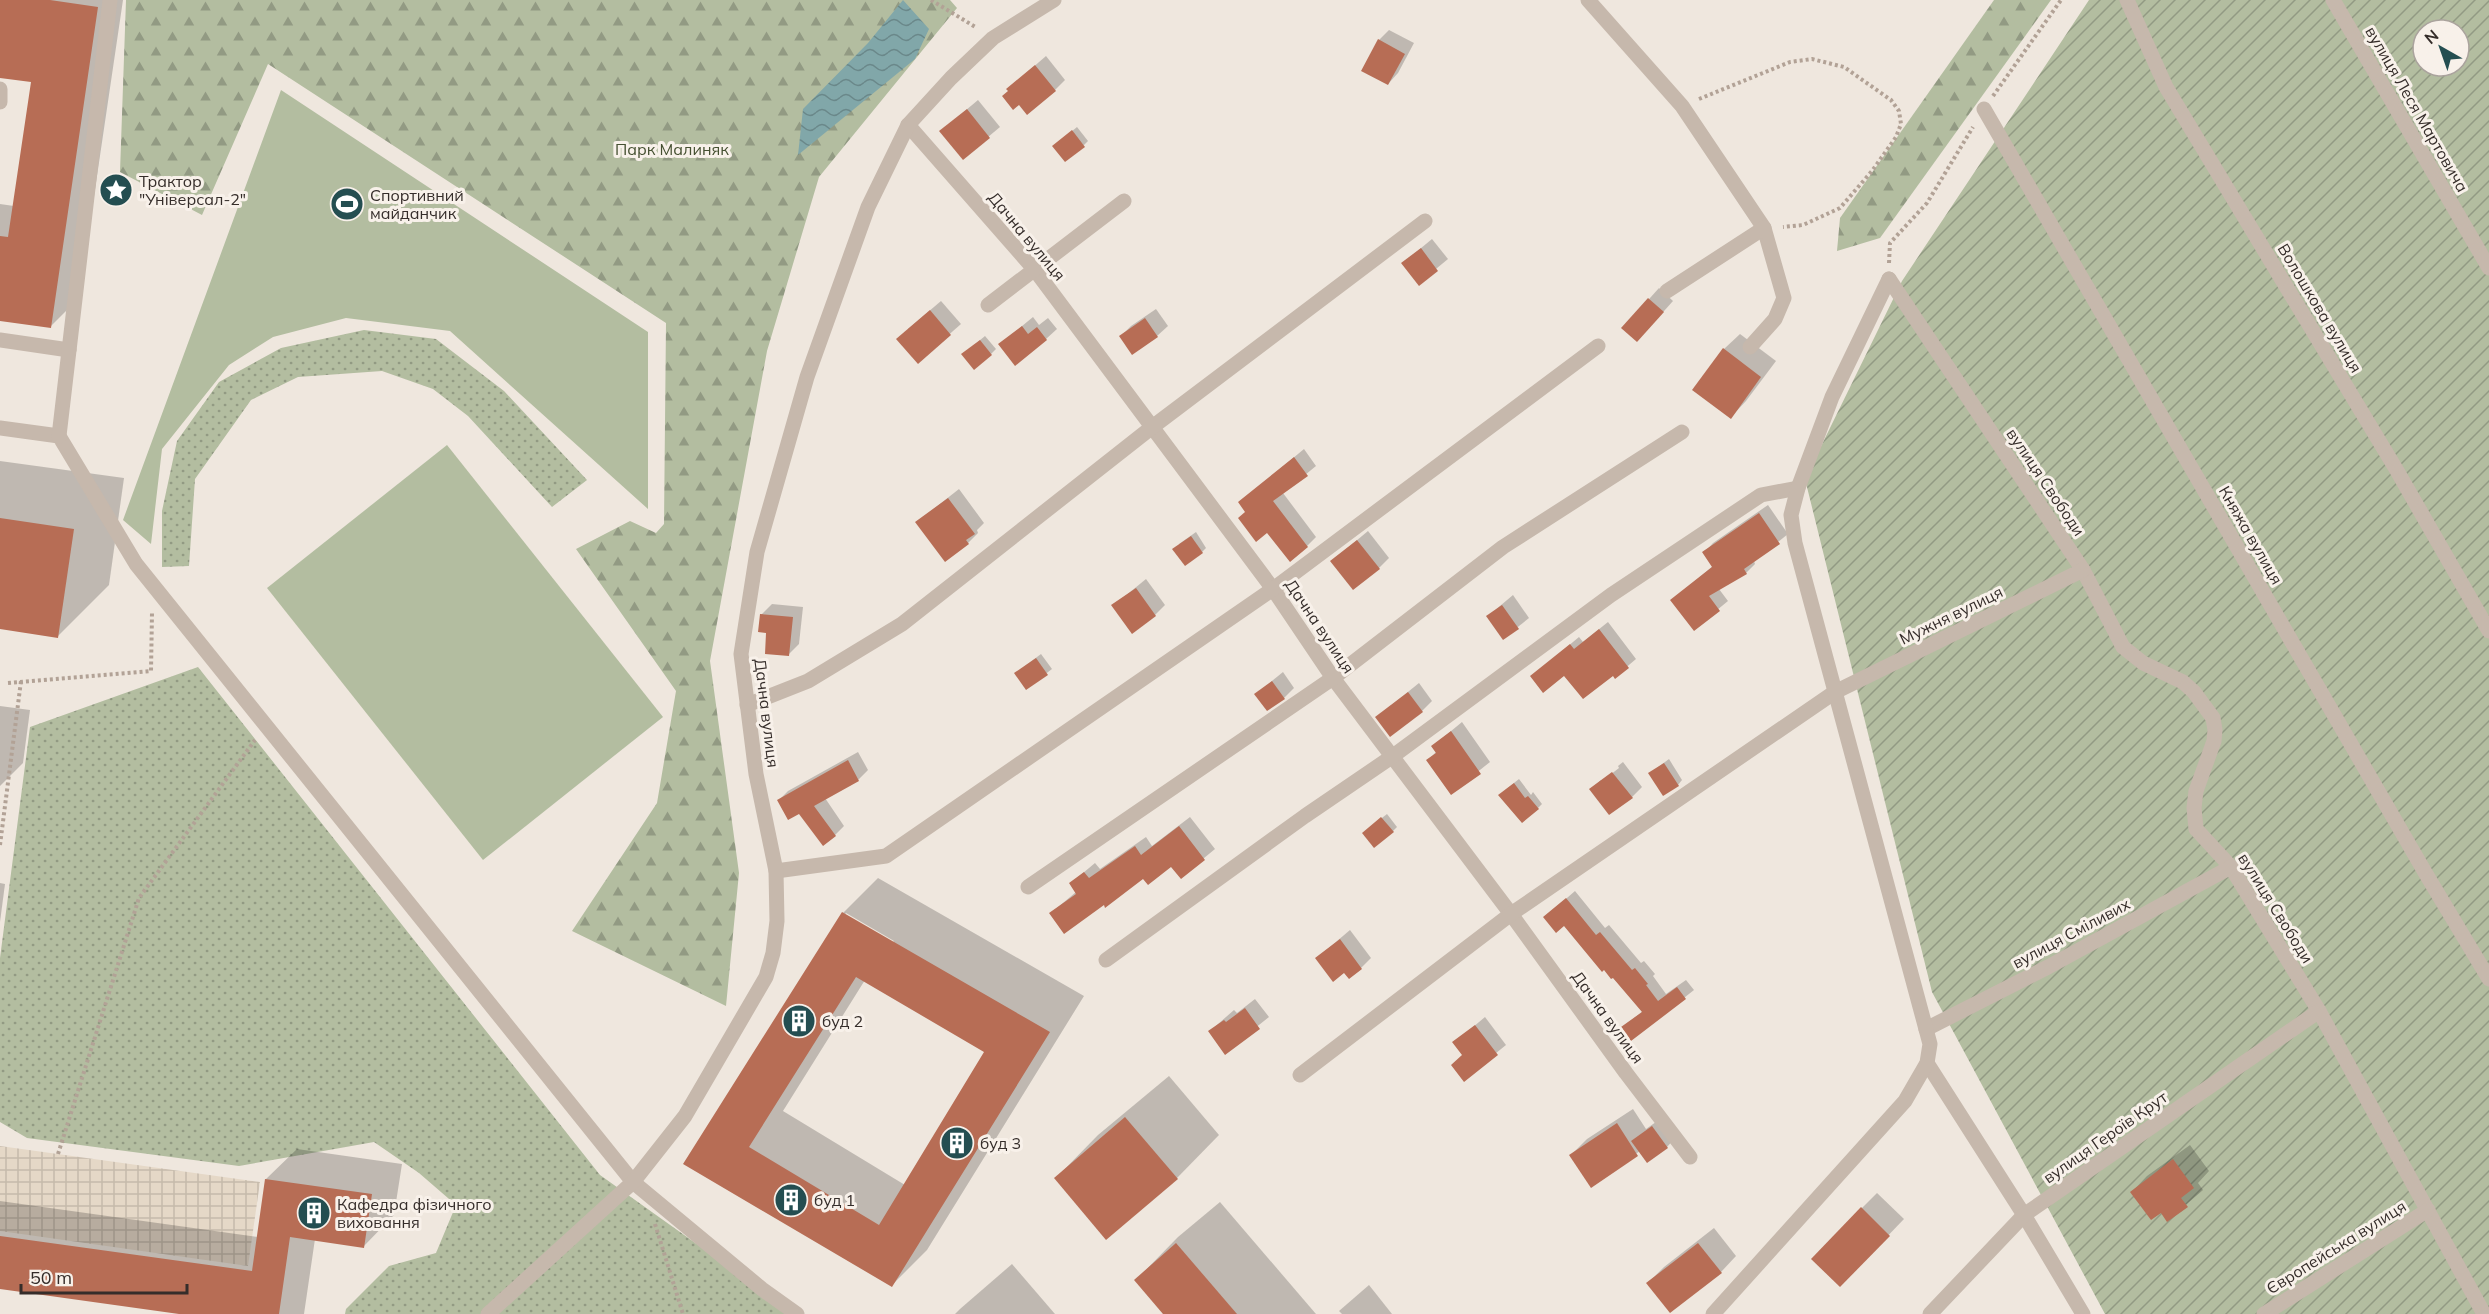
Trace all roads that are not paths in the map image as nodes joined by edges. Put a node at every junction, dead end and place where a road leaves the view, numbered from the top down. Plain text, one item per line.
1 (110, 0) edge
2 (1054, 0) edge
3 (1588, 0) edge
4 (2127, 0) edge
5 (2333, 0) edge
6 (0, 89) edge
7 (0, 102) edge
8 (1984, 109) road end
9 (908, 125) junction
10 (1124, 201) dead end
11 (1425, 221) dead end
12 (1764, 228) junction
13 (2489, 268) edge
14 (1035, 270) junction
15 (1668, 291) dead end
16 (988, 305) dead end
17 (0, 340) edge
18 (1598, 346) dead end
19 (1750, 348) dead end
20 (69, 350) junction
21 (0, 428) edge
22 (1151, 428) junction
23 (1682, 432) dead end
24 (59, 436) junction
25 (1798, 488) junction
26 (2083, 570) junction
27 (1273, 589) junction
28 (2489, 631) edge
29 (1333, 678) junction
30 (1835, 692) junction
31 (747, 705) junction
32 (1393, 756) junction
33 (2230, 867) junction
34 (776, 871) junction
35 (1028, 887) dead end
36 (1511, 914) junction
37 (1106, 960) dead end
38 (2489, 979) edge
39 (2319, 1011) junction
40 (1926, 1029) junction
41 (1927, 1063) junction
42 (1300, 1075) dead end
43 (1690, 1157) dead end
44 (633, 1182) junction
45 (2428, 1210) junction
46 (2024, 1215) junction
47 (488, 1314) edge
48 (797, 1314) edge
49 (1713, 1314) edge
50 (1930, 1314) edge
51 (2083, 1314) edge
52 (2264, 1314) edge
53 (2484, 1314) edge

1 - 20 street
2 - 9 street, Дачна вулиця
3 - 12 street
4 - 28 street, Волошкова вулиця
5 - 13 street, вулиця Леся Мартовича
6 - 7 street
8 - 38 street, Княжа вулиця
9 - 14 street, Дачна вулиця
9 - 31 street, Дачна вулиця
10 - 14 street
11 - 22 street
12 - 15 street
12 - 19 street
14 - 16 street
14 - 22 street, Дачна вулиця
17 - 20 street
18 - 27 street
20 - 24 street
21 - 24 street
22 - 27 street, Дачна вулиця
22 - 31 street
23 - 29 street
24 - 44 street
25 - 26 street, вулиця Свободи
25 - 30 street
25 - 32 street
26 - 30 street, Мужня вулиця
26 - 33 street, вулиця Свободи
27 - 29 street, Дачна вулиця
27 - 34 street
29 - 32 street, Дачна вулиця
29 - 35 street
30 - 36 street, Мужня вулиця
30 - 40 street
31 - 34 street, Дачна вулиця
32 - 36 street, Дачна вулиця
32 - 37 street
33 - 39 street, вулиця Свободи
33 - 40 street, вулиця Сміливих
34 - 44 street, Дачна вулиця
36 - 42 street, Мужня вулиця
36 - 43 street, Дачна вулиця
39 - 45 street, вулиця Свободи
39 - 46 street, вулиця Героїв Крут
40 - 41 street
41 - 46 street
41 - 49 street
44 - 47 street, Дачна вулиця
44 - 48 street
45 - 52 street, Європейська вулиця
45 - 53 street, вулиця Свободи
46 - 50 street, вулиця Героїв Крут
46 - 51 street

